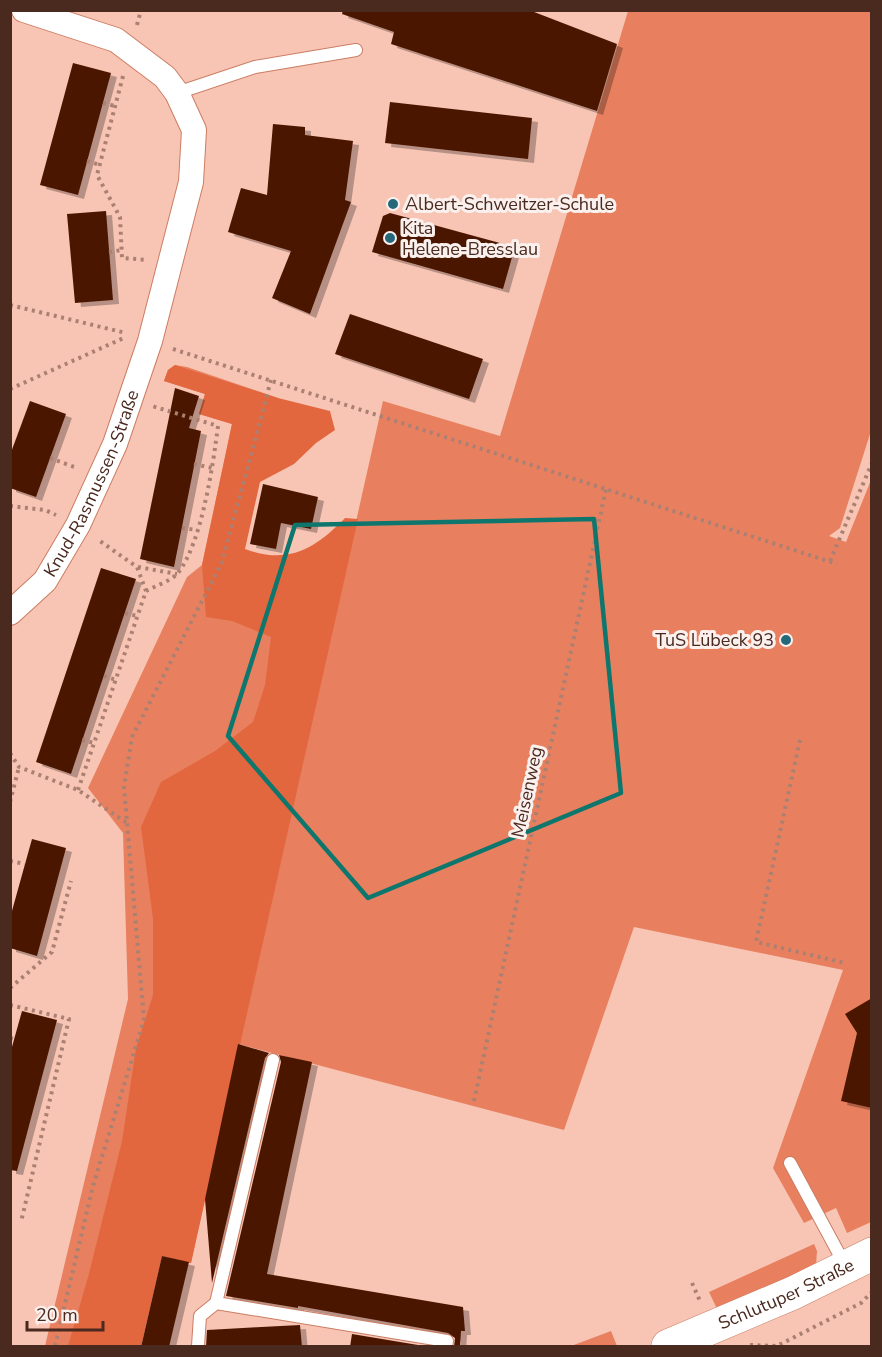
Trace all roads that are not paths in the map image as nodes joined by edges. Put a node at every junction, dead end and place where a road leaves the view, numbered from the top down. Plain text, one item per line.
1 (24, 10) edge
2 (356, 50) dead end
3 (177, 93) junction
4 (10, 614) edge
5 (273, 1060) dead end
6 (790, 1163) dead end
7 (858, 1260) edge
8 (216, 1303) junction
9 (198, 1347) edge
10 (446, 1347) edge
11 (668, 1347) edge

1 - 3 street, Knud-Rasmussen-Straße
2 - 3 lane
3 - 4 street, Knud-Rasmussen-Straße
5 - 8 lane
6 - 7 lane
7 - 11 main road, Schlutuper Straße
8 - 9 lane
8 - 10 lane

